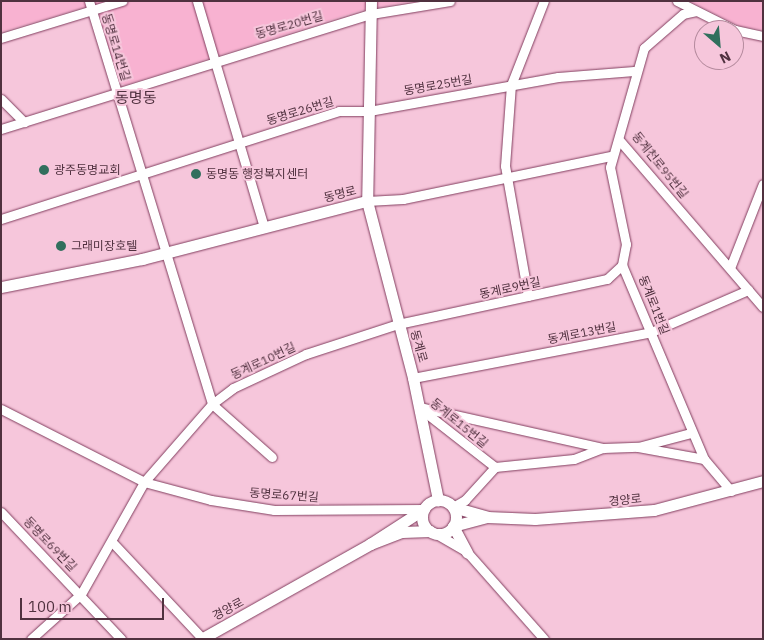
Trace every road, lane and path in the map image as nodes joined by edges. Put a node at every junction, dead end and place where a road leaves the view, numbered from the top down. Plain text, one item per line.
1 (89, 1) edge
2 (122, 1) edge
3 (197, 1) edge
4 (371, 1) edge
5 (450, 1) edge
6 (544, 1) edge
7 (677, 1) edge
8 (92, 11) junction
9 (696, 11) junction
10 (371, 14) junction
11 (763, 36) edge
12 (1, 38) edge
13 (214, 59) junction
14 (634, 71) junction
15 (511, 85) junction
16 (117, 91) junction
17 (1, 99) edge
18 (369, 111) junction
19 (24, 122) junction
20 (1, 128) edge
21 (620, 140) junction
22 (239, 144) junction
23 (611, 156) junction
24 (144, 173) junction
25 (504, 177) junction
26 (763, 184) edge
27 (761, 196) edge
28 (367, 201) junction
29 (1, 219) edge
30 (264, 227) junction
31 (168, 252) junction
32 (622, 265) junction
33 (730, 268) junction
34 (1, 287) edge
35 (748, 290) junction
36 (528, 296) junction
37 (763, 307) edge
38 (398, 324) junction
39 (651, 332) junction
40 (413, 378) junction
41 (212, 404) junction
42 (420, 407) junction
43 (1, 409) edge
44 (691, 434) junction
45 (638, 447) junction
46 (603, 448) junction
47 (272, 458) dead end
48 (704, 459) junction
49 (494, 467) junction
50 (763, 481) edge
51 (144, 482) junction
52 (731, 491) junction
53 (438, 500) junction
54 (452, 507) junction
55 (424, 509) junction
56 (1, 512) edge
57 (487, 517) junction
58 (453, 526) junction
59 (431, 532) junction
60 (113, 543) junction
61 (370, 544) junction
62 (467, 552) junction
63 (81, 594) junction
64 (31, 639) edge
65 (121, 639) edge
66 (201, 639) edge
67 (544, 639) edge

1 - 8 street
2 - 8 street, 동명로14번길
3 - 13 street
4 - 10 street, 동명로
5 - 10 street
6 - 15 street
7 - 9 street
8 - 12 street, 동명로14번길
8 - 16 street, 동명로14번길
9 - 11 street
9 - 14 street, 동계천로95번길
10 - 13 street, 동명로20번길
10 - 18 street, 동명로
13 - 16 street, 동명로20번길
13 - 22 street
14 - 15 street, 동명로25번길
14 - 21 street, 동계천로95번길
15 - 18 street, 동명로25번길
15 - 25 street
16 - 19 street, 동명로20번길
16 - 24 street
17 - 19 street
18 - 22 street, 동명로26번길
18 - 28 street, 동명로
19 - 20 street, 동명로20번길
21 - 23 street
21 - 33 street, 동계천로95번길
22 - 24 street, 동명로26번길
22 - 30 street
23 - 25 street
23 - 32 street
24 - 29 street, 동명로26번길
24 - 31 street
25 - 28 street
25 - 36 street
26 - 27 street
27 - 33 street
28 - 30 street, 동명로
28 - 38 street, 동계로
30 - 31 street, 동명로
31 - 34 street, 동명로
31 - 41 street
32 - 36 street, 동계로9번길
32 - 39 street, 동계로1번길
33 - 35 street, 동계천로95번길
35 - 37 street, 동계천로95번길
35 - 39 street, 동계로13번길
36 - 38 street, 동계로9번길
38 - 40 street, 동계로
38 - 41 street, 동계로10번길
39 - 40 street, 동계로13번길
39 - 44 street, 동계로1번길
40 - 42 street, 동계로
41 - 47 street
41 - 51 street, 동계로10번길
42 - 46 street, 동계로15번길
42 - 49 street, 동계로15번길
42 - 53 street, 동계로
43 - 51 street, 동명로67번길
44 - 45 street, 동계로15번길
44 - 48 street, 동계로1번길
45 - 46 street, 동계로15번길
45 - 48 street
46 - 49 street, 동계로15번길
48 - 52 street, 동계로1번길
49 - 54 street
50 - 52 street, 경양로
51 - 55 street, 동명로67번길
51 - 60 street
52 - 57 street, 경양로
53 - 54 street
53 - 55 street, 경양로
54 - 57 street
54 - 58 street
55 - 59 street
55 - 61 street, 경양로
56 - 63 street, 동명로69번길
57 - 58 street, 경양로
58 - 59 street, 경양로
58 - 62 street
59 - 61 street, 경양로
59 - 62 street
60 - 63 street
60 - 66 street
61 - 66 street, 경양로
62 - 67 street
63 - 64 street
63 - 65 street, 동명로69번길

